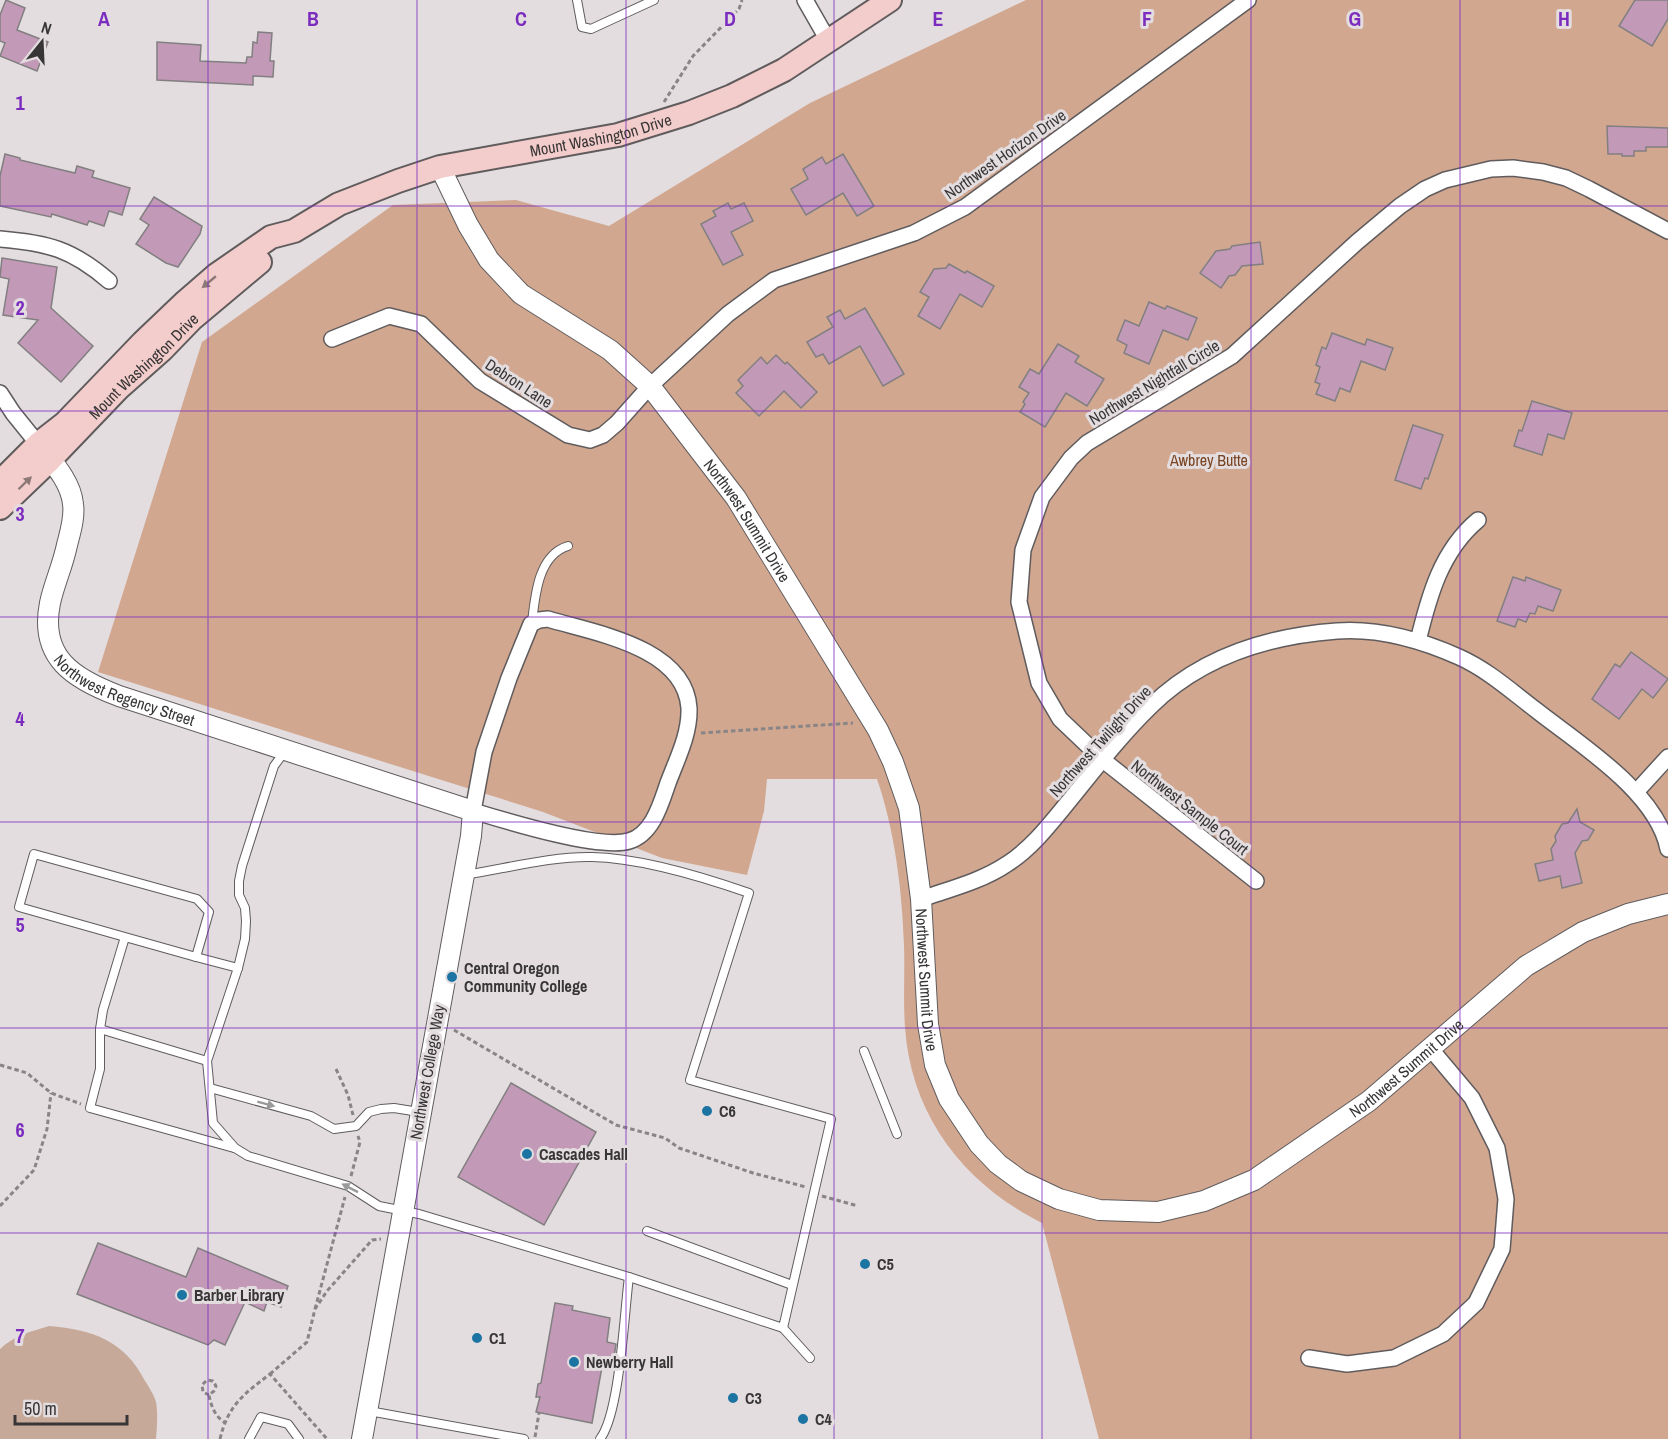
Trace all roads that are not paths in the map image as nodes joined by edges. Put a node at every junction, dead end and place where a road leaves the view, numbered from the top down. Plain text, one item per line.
1 (576, 0) edge
2 (654, 0) edge
3 (805, 0) edge
4 (890, 0) edge
5 (1248, 0) edge
6 (829, 42) junction
7 (440, 167) junction
8 (1668, 231) edge
9 (0, 239) edge
10 (110, 281) dead end
11 (332, 339) dead end
12 (650, 386) junction
13 (0, 393) edge
14 (44, 452) junction
15 (0, 482) edge
16 (0, 508) edge
17 (1478, 520) dead end
18 (568, 546) dead end
19 (531, 624) junction
20 (1418, 641) junction
21 (285, 750) junction
22 (1668, 757) edge
23 (1102, 760) junction
24 (1636, 791) junction
25 (473, 811) junction
26 (1668, 849) edge
27 (463, 875) junction
28 (1256, 881) dead end
29 (921, 899) junction
30 (1668, 903) edge
31 (125, 937) junction
32 (196, 957) junction
33 (238, 968) junction
34 (100, 1029) junction
35 (1430, 1048) junction
36 (864, 1051) dead end
37 (207, 1061) junction
38 (210, 1088) junction
39 (419, 1112) junction
40 (897, 1134) dead end
41 (235, 1148) junction
42 (402, 1210) junction
43 (647, 1231) dead end
44 (628, 1278) junction
45 (792, 1285) junction
46 (783, 1328) junction
47 (810, 1358) dead end
48 (1309, 1358) dead end
49 (367, 1410) junction
50 (249, 1439) edge
51 (299, 1439) edge
52 (362, 1439) edge
53 (524, 1439) edge
54 (600, 1439) edge

1 - 2 lane
3 - 6 street
4 - 6 main road, Mount Washington Drive
5 - 12 street, Northwest Horizon Drive
6 - 7 main road, Mount Washington Drive
7 - 12 street, Northwest Summit Drive
7 - 14 main road, Mount Washington Drive
8 - 23 street, Northwest Nightfall Circle
9 - 10 street
11 - 12 street, Debron Lane
12 - 29 street, Northwest Summit Drive
13 - 14 street, Northwest Regency Street
14 - 15 main road, Mount Washington Drive
16 -> 14 main road, Mount Washington Drive
14 - 21 street, Northwest Regency Street
17 - 20 street
18 - 19 lane, Northwest College Way
19 - 25 street, Northwest College Way
19 - 25 street
20 - 23 street, Northwest Twilight Drive
20 - 24 street, Northwest Twilight Drive
21 - 25 street, Northwest Regency Street
21 - 33 lane
22 - 24 street
23 - 28 street, Northwest Sample Court
23 - 29 street, Northwest Twilight Drive
24 - 26 street, Northwest Twilight Drive
25 - 27 street, Northwest College Way
27 - 39 street, Northwest College Way
27 - 45 lane
29 - 35 street, Northwest Summit Drive
30 - 35 street, Northwest Summit Drive
31 - 32 lane
31 - 32 lane
31 - 34 lane
32 - 33 lane
33 - 37 lane
34 - 37 lane
34 - 41 lane
35 - 48 street
36 - 40 lane
37 - 38 lane
38 -> 39 lane
38 - 41 lane
39 - 42 street, Northwest College Way
42 -> 41 lane
42 - 44 lane
42 - 49 street, Northwest College Way
43 - 45 lane
44 - 46 lane
44 - 54 lane
45 - 46 lane
46 - 47 lane
49 - 52 street, Northwest College Way
49 - 53 lane
50 - 51 lane

